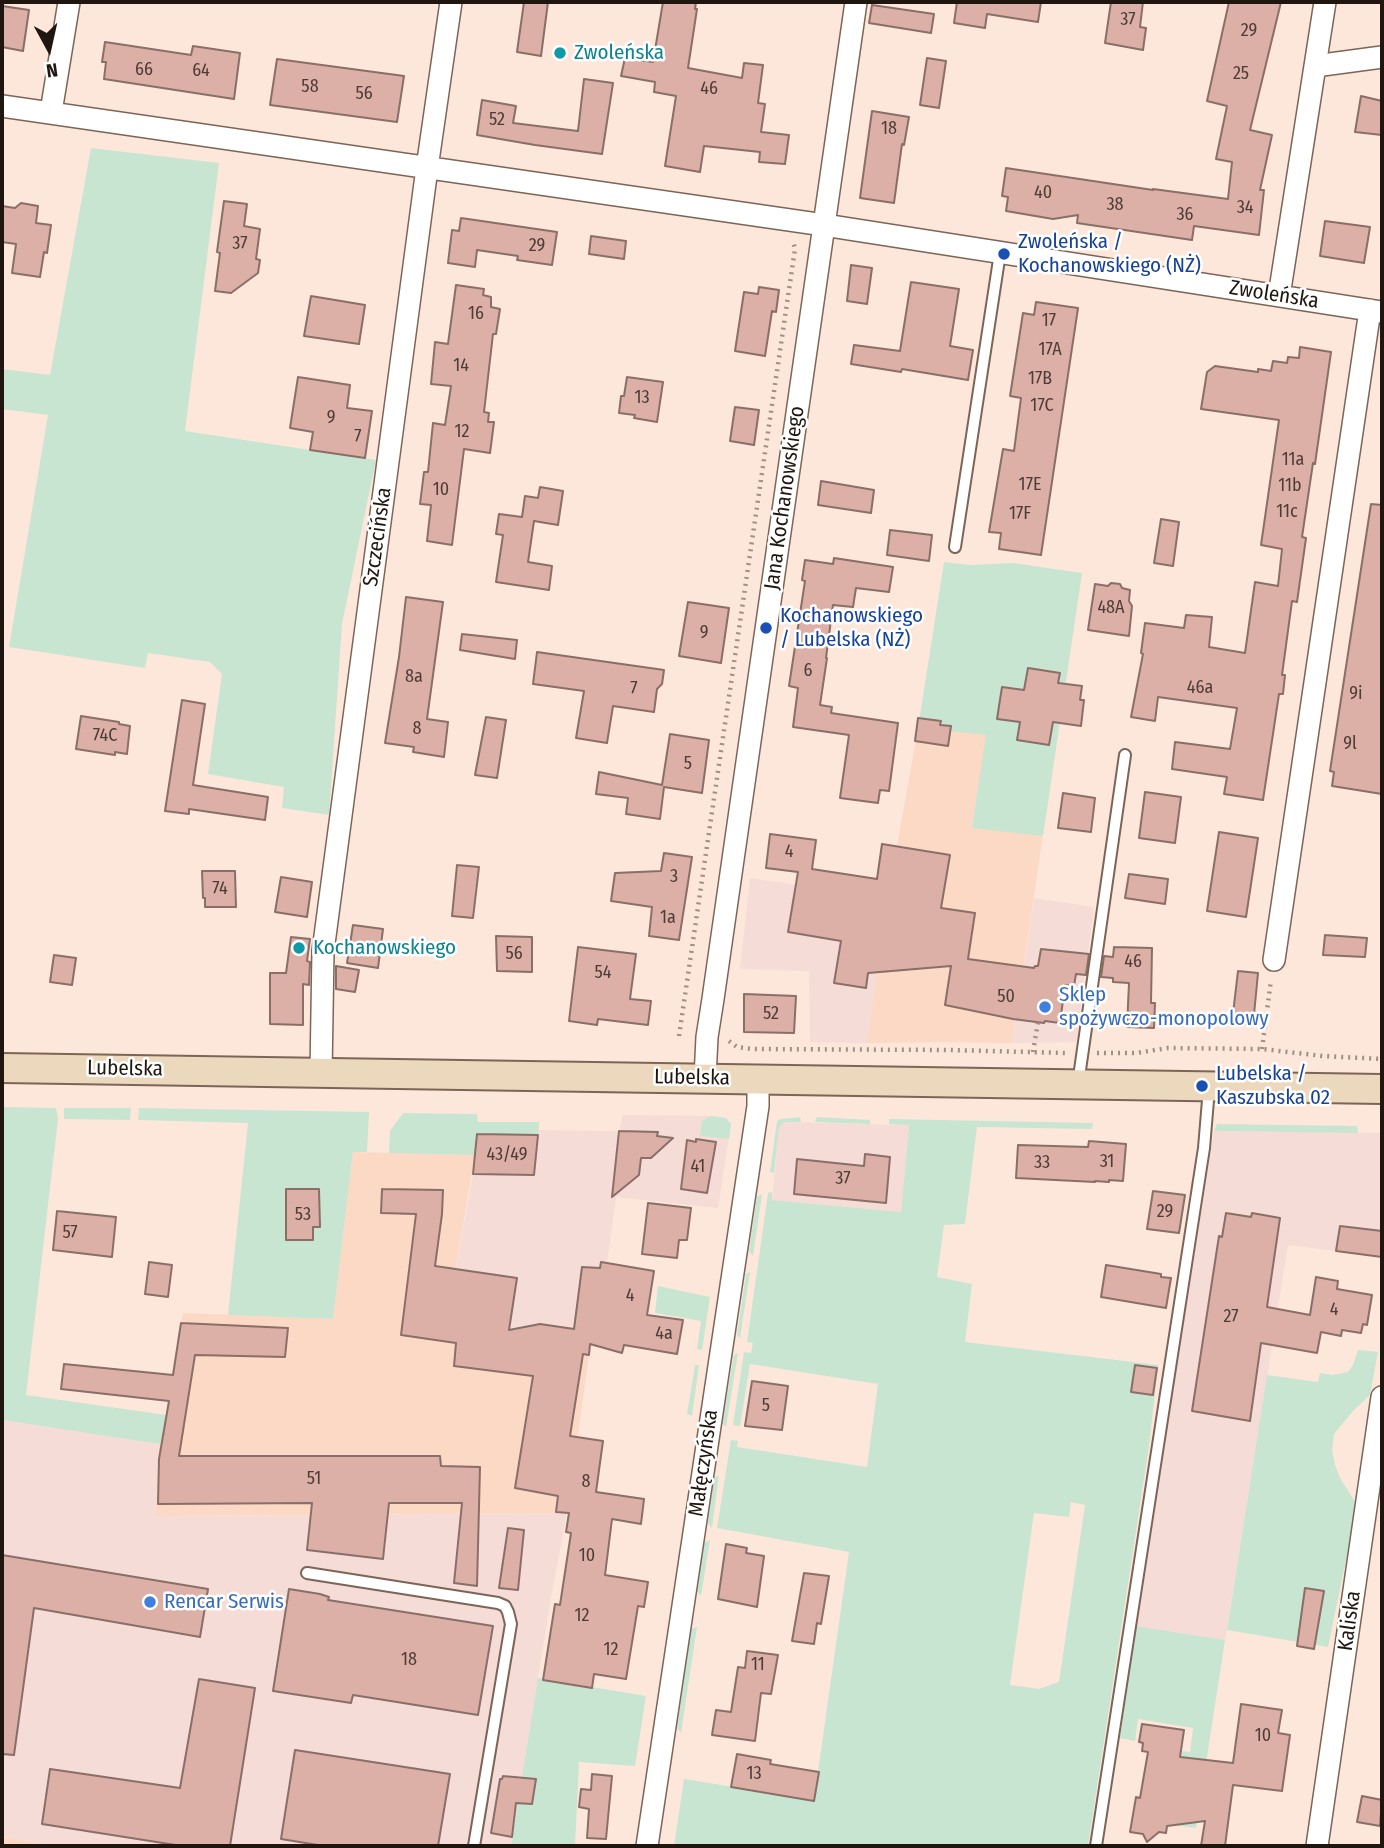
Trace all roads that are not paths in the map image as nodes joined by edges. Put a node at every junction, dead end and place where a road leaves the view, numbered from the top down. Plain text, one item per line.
1 (69, 2) edge
2 (451, 2) edge
3 (856, 2) edge
4 (1325, 2) edge
5 (1382, 57) edge
6 (1315, 66) junction
7 (2, 106) edge
8 (51, 111) junction
9 (427, 168) junction
10 (824, 225) junction
11 (1000, 254) junction
12 (1279, 296) junction
13 (1376, 311) edge
14 (955, 547) dead end
15 (1125, 755) dead end
16 (1274, 960) road end
17 (2, 1068) edge
18 (321, 1073) junction
19 (705, 1078) junction
20 (758, 1079) junction
21 (1078, 1084) junction
22 (1209, 1086) junction
23 (1382, 1089) edge
24 (1382, 1397) edge
25 (307, 1573) dead end
26 (474, 1846) edge
27 (647, 1846) edge
28 (1096, 1846) edge
29 (1317, 1846) edge

1 - 8 street
2 - 9 street, Szczecińska
3 - 10 street, Jana Kochanowskiego
4 - 6 street
5 - 6 street
6 - 12 street
7 - 8 street, Zwoleńska
8 - 9 street, Zwoleńska
9 - 10 street, Zwoleńska
9 - 18 street, Szczecińska
10 - 11 street, Zwoleńska
10 - 19 street, Jana Kochanowskiego
11 - 12 street, Zwoleńska
11 - 14 lane
12 - 13 street, Zwoleńska
13 - 16 street
15 - 21 lane
17 - 18 main road, Lubelska
18 - 19 main road, Lubelska
19 - 20 main road, Lubelska
20 - 21 main road, Lubelska
20 - 27 street, Małęczyńska
21 - 22 main road, Lubelska
22 - 23 main road, Lubelska
22 - 28 lane
24 - 29 street, Kaliska
25 - 26 lane

